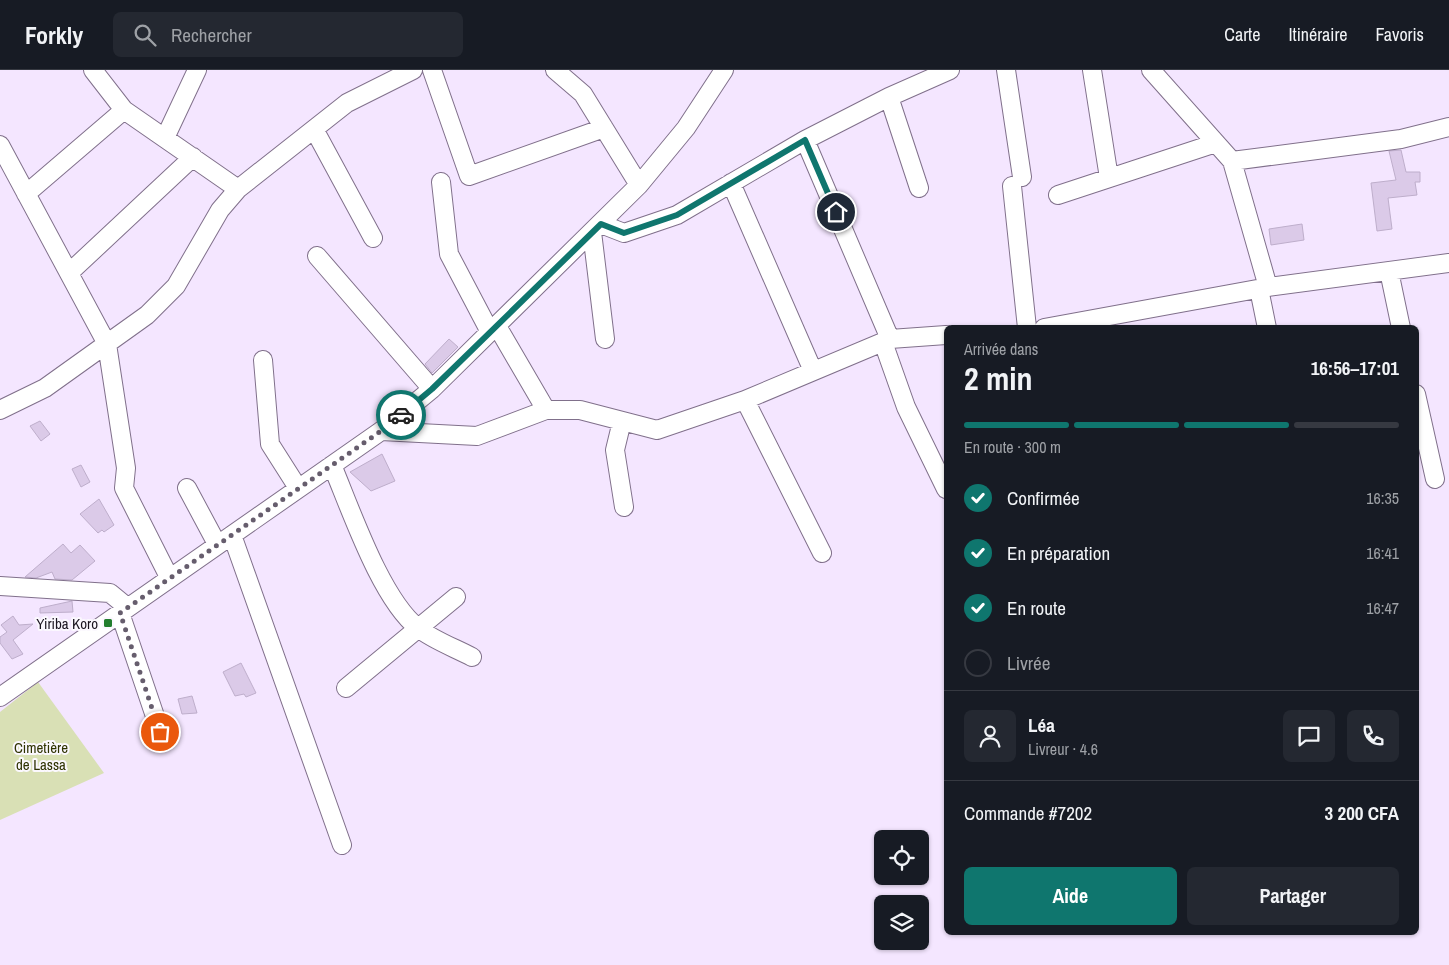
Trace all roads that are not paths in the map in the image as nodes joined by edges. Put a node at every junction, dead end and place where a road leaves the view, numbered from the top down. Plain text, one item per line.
1 (93, 70) edge
2 (197, 70) edge
3 (413, 70) edge
4 (432, 70) edge
5 (554, 70) edge
6 (724, 70) edge
7 (950, 70) edge
8 (1006, 70) edge
9 (1092, 70) edge
10 (1151, 70) edge
11 (889, 97) junction
12 (124, 110) junction
13 (1449, 127) edge
14 (604, 128) junction
15 (314, 129) junction
16 (165, 138) junction
17 (805, 140) junction
18 (1216, 143) junction
19 (0, 145) edge
20 (193, 157) junction
21 (1232, 161) junction
22 (1109, 178) junction
23 (441, 182) dead end
24 (730, 183) junction
25 (639, 185) junction
26 (920, 188) dead end
27 (238, 189) junction
28 (26, 194) junction
29 (1058, 195) dead end
30 (596, 228) junction
31 (373, 238) dead end
32 (317, 256) dead end
33 (1449, 263) edge
34 (1389, 271) junction
35 (69, 274) junction
36 (1263, 288) junction
37 (1027, 325) edge
38 (1060, 325) edge
39 (1267, 325) edge
40 (1400, 325) edge
41 (493, 329) junction
42 (944, 335) edge
43 (605, 339) dead end
44 (887, 340) junction
45 (107, 344) junction
46 (263, 360) dead end
47 (812, 371) junction
48 (432, 389) junction
49 (745, 400) junction
50 (1419, 407) edge
51 (0, 410) edge
52 (546, 410) junction
53 (622, 421) junction
54 (381, 431) junction
55 (332, 465) junction
56 (1435, 479) dead end
57 (944, 484) edge
58 (187, 488) dead end
59 (298, 488) junction
60 (624, 507) dead end
61 (224, 539) junction
62 (822, 553) dead end
63 (169, 577) junction
64 (0, 586) edge
65 (456, 597) dead end
66 (124, 610) junction
67 (418, 628) junction
68 (472, 657) dead end
69 (346, 688) dead end
70 (0, 697) edge
71 (160, 732) dead end
72 (342, 845) dead end

1 - 12 street
2 - 16 street
3 - 15 street
4 - 14 street
5 - 14 street
6 - 25 street
7 - 11 street
8 - 37 street
9 - 22 street
10 - 18 street
11 - 17 street
11 - 26 street
12 - 16 street
12 - 28 street
13 - 21 street
14 - 25 street
15 - 27 street
15 - 31 street
16 - 20 street
17 - 24 street
17 - 44 street
18 - 21 street
18 - 22 street
19 - 28 street
20 - 27 street
20 - 35 street
21 - 36 street
22 - 29 street
23 - 41 street
24 - 30 street
24 - 47 street
25 - 30 street
27 - 45 street
28 - 35 street
30 - 41 street
30 - 43 street
32 - 48 street
33 - 34 street
34 - 36 street
34 - 40 street
35 - 45 street
36 - 38 street
36 - 39 street
41 - 48 street
41 - 52 street
42 - 44 street
44 - 47 street
44 - 57 street
45 - 51 street
45 - 63 street
46 - 59 street
47 - 49 street
48 - 54 street
49 - 53 street
49 - 62 street
50 - 56 street
52 - 53 street
52 - 54 street
53 - 60 street
54 - 55 street
55 - 59 street
55 - 67 street
58 - 61 street
59 - 61 street
61 - 63 street
61 - 72 street
63 - 66 street
64 - 66 street
65 - 67 street
66 - 70 street
66 - 71 street
67 - 68 street
67 - 69 street

